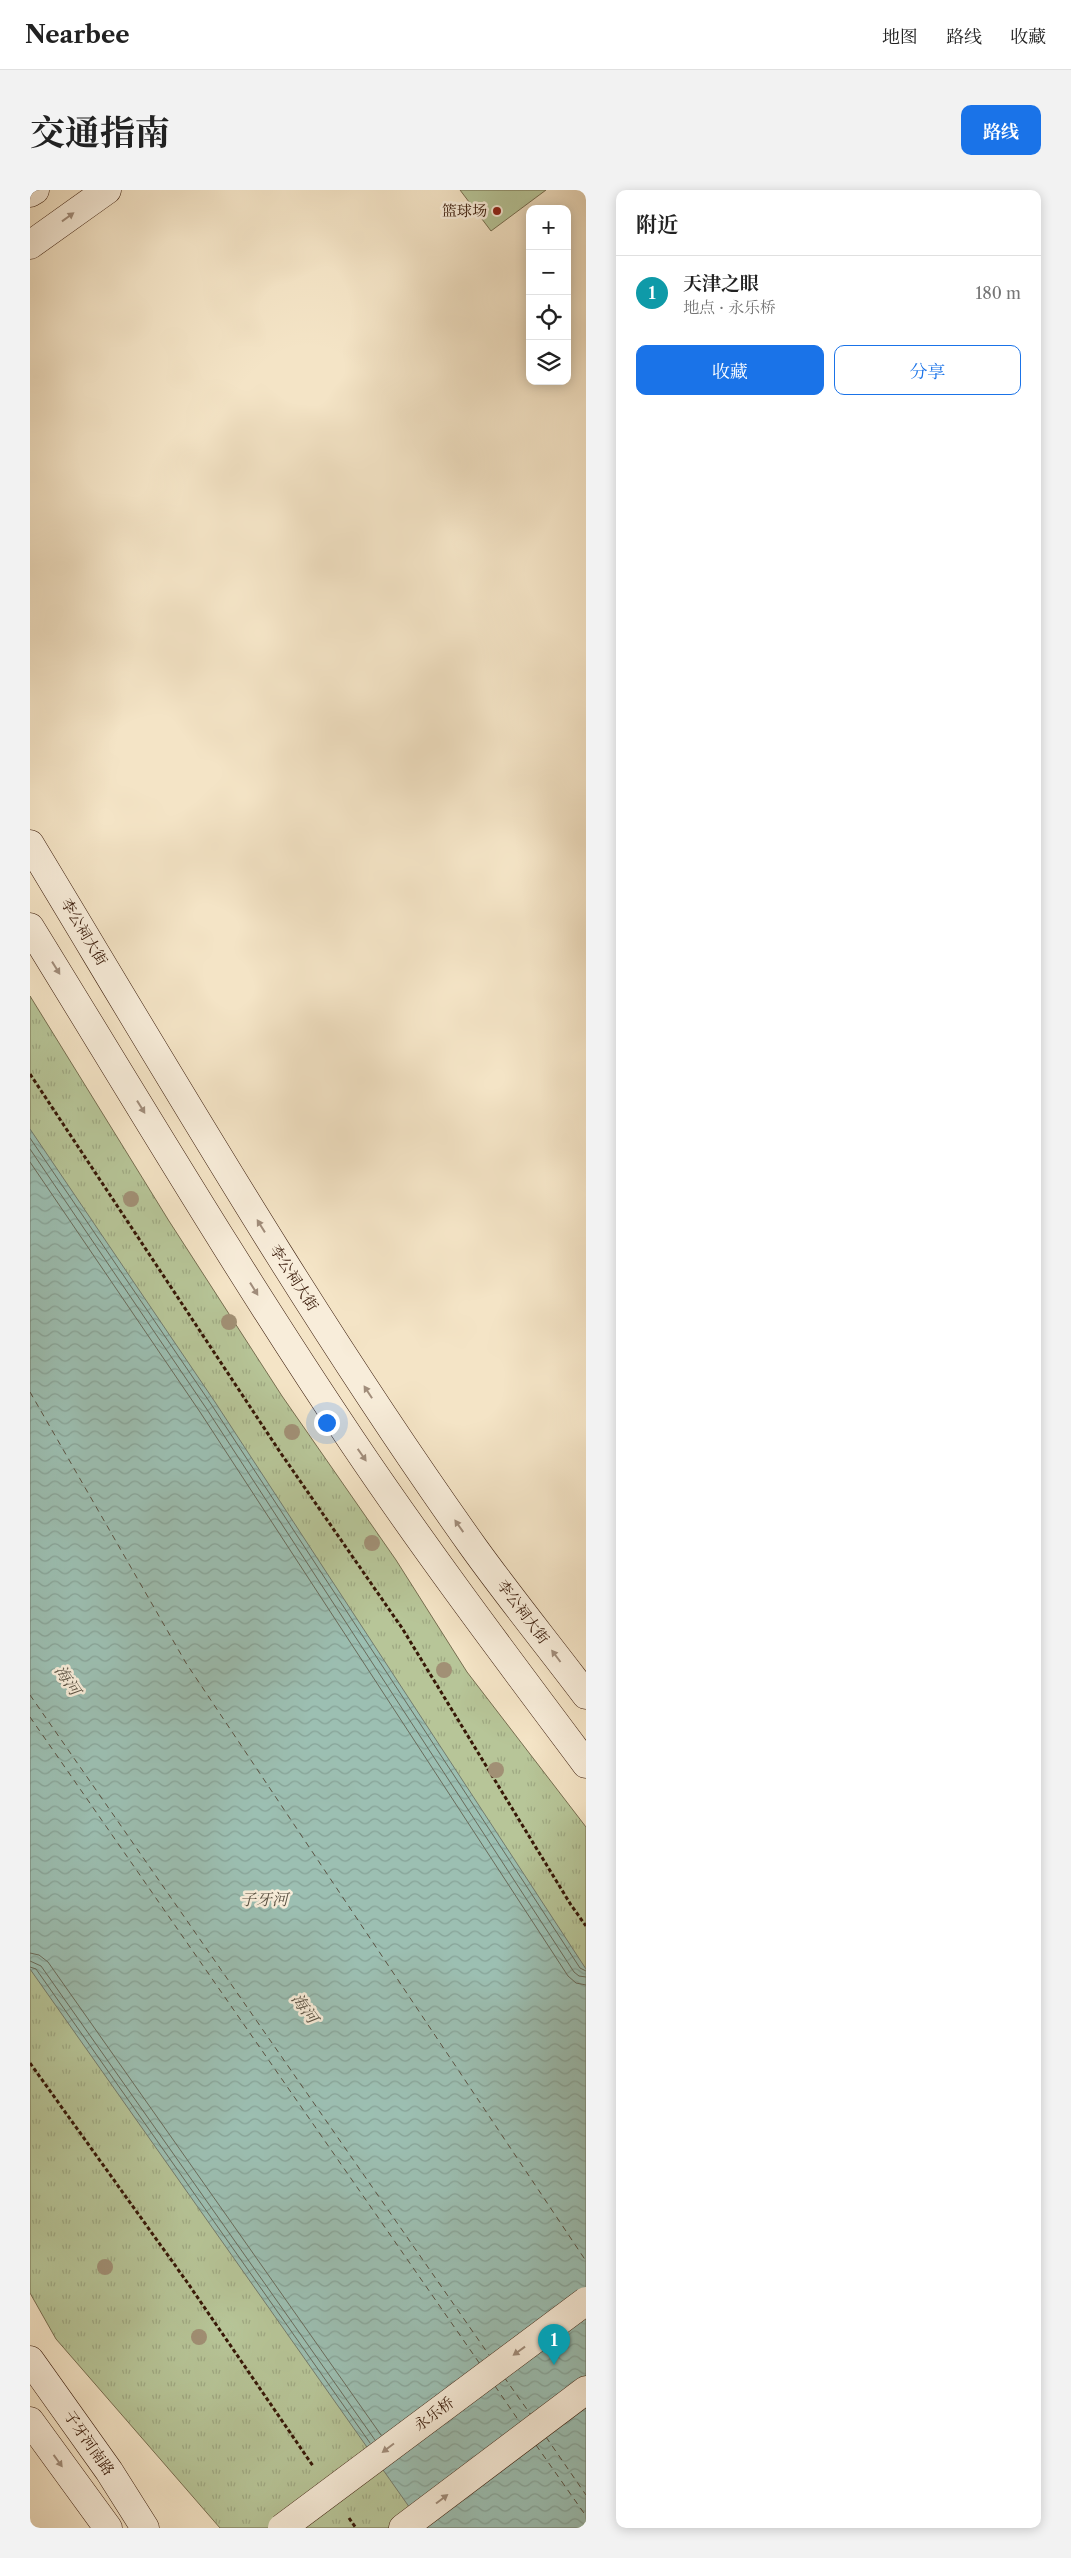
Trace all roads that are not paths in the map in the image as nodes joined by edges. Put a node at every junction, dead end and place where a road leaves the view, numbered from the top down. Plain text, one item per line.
1 (35, 190) edge
2 (107, 190) edge
3 (30, 193) edge
4 (30, 245) edge
5 (30, 844) edge
6 (30, 927) edge
7 (586, 1695) edge
8 (586, 1764) edge
9 (586, 2301) edge
10 (30, 2360) edge
11 (586, 2390) edge
12 (30, 2421) edge
13 (108, 2528) edge
14 (145, 2528) edge
15 (282, 2528) edge
16 (403, 2528) edge

1 - 3 street
4 -> 2 street
7 -> 5 street, 李公祠大街
6 -> 8 street
9 -> 15 street, 永乐桥, bridge
10 - 14 street, 子牙河南路
16 -> 11 street
12 -> 13 street

